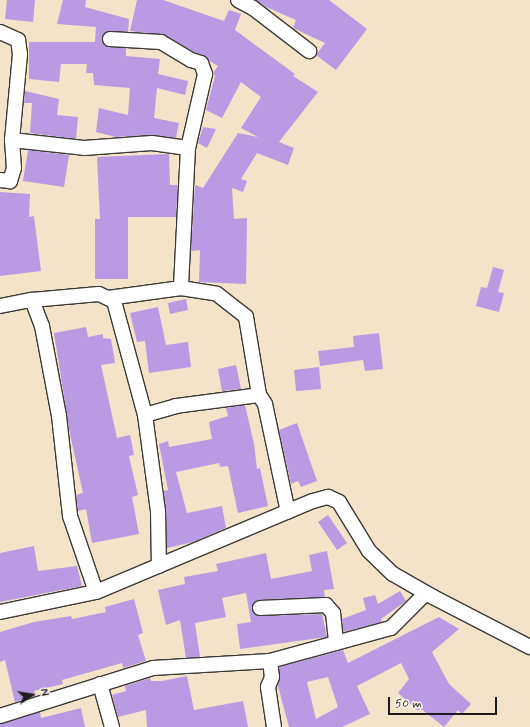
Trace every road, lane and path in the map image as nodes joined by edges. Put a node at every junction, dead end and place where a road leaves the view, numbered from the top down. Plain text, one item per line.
1 (238, 0) edge
2 (0, 32) edge
3 (110, 39) dead end
4 (308, 51) dead end
5 (12, 140) junction
6 (188, 148) junction
7 (0, 180) edge
8 (181, 288) junction
9 (108, 298) junction
10 (32, 300) junction
11 (0, 306) edge
12 (259, 395) junction
13 (145, 415) junction
14 (288, 512) junction
15 (159, 566) junction
16 (96, 592) junction
17 (426, 593) junction
18 (260, 608) dead end
19 (0, 612) edge
20 (336, 643) junction
21 (530, 647) edge
22 (270, 661) junction
23 (100, 684) junction
24 (0, 716) edge
25 (112, 727) edge
26 (274, 727) edge

1 - 4 street
2 - 5 street
3 - 6 street
5 - 6 street
5 - 7 street
6 - 8 street
8 - 9 street
8 - 12 street
9 - 10 street
9 - 13 street
10 - 11 street
10 - 16 street
12 - 13 street
12 - 14 street
13 - 15 street
14 - 15 street
14 - 17 street
15 - 16 street
16 - 19 street
17 - 20 street
17 - 21 street
18 - 20 street
20 - 22 street
22 - 23 street
22 - 26 street
23 - 24 street
23 - 25 street

